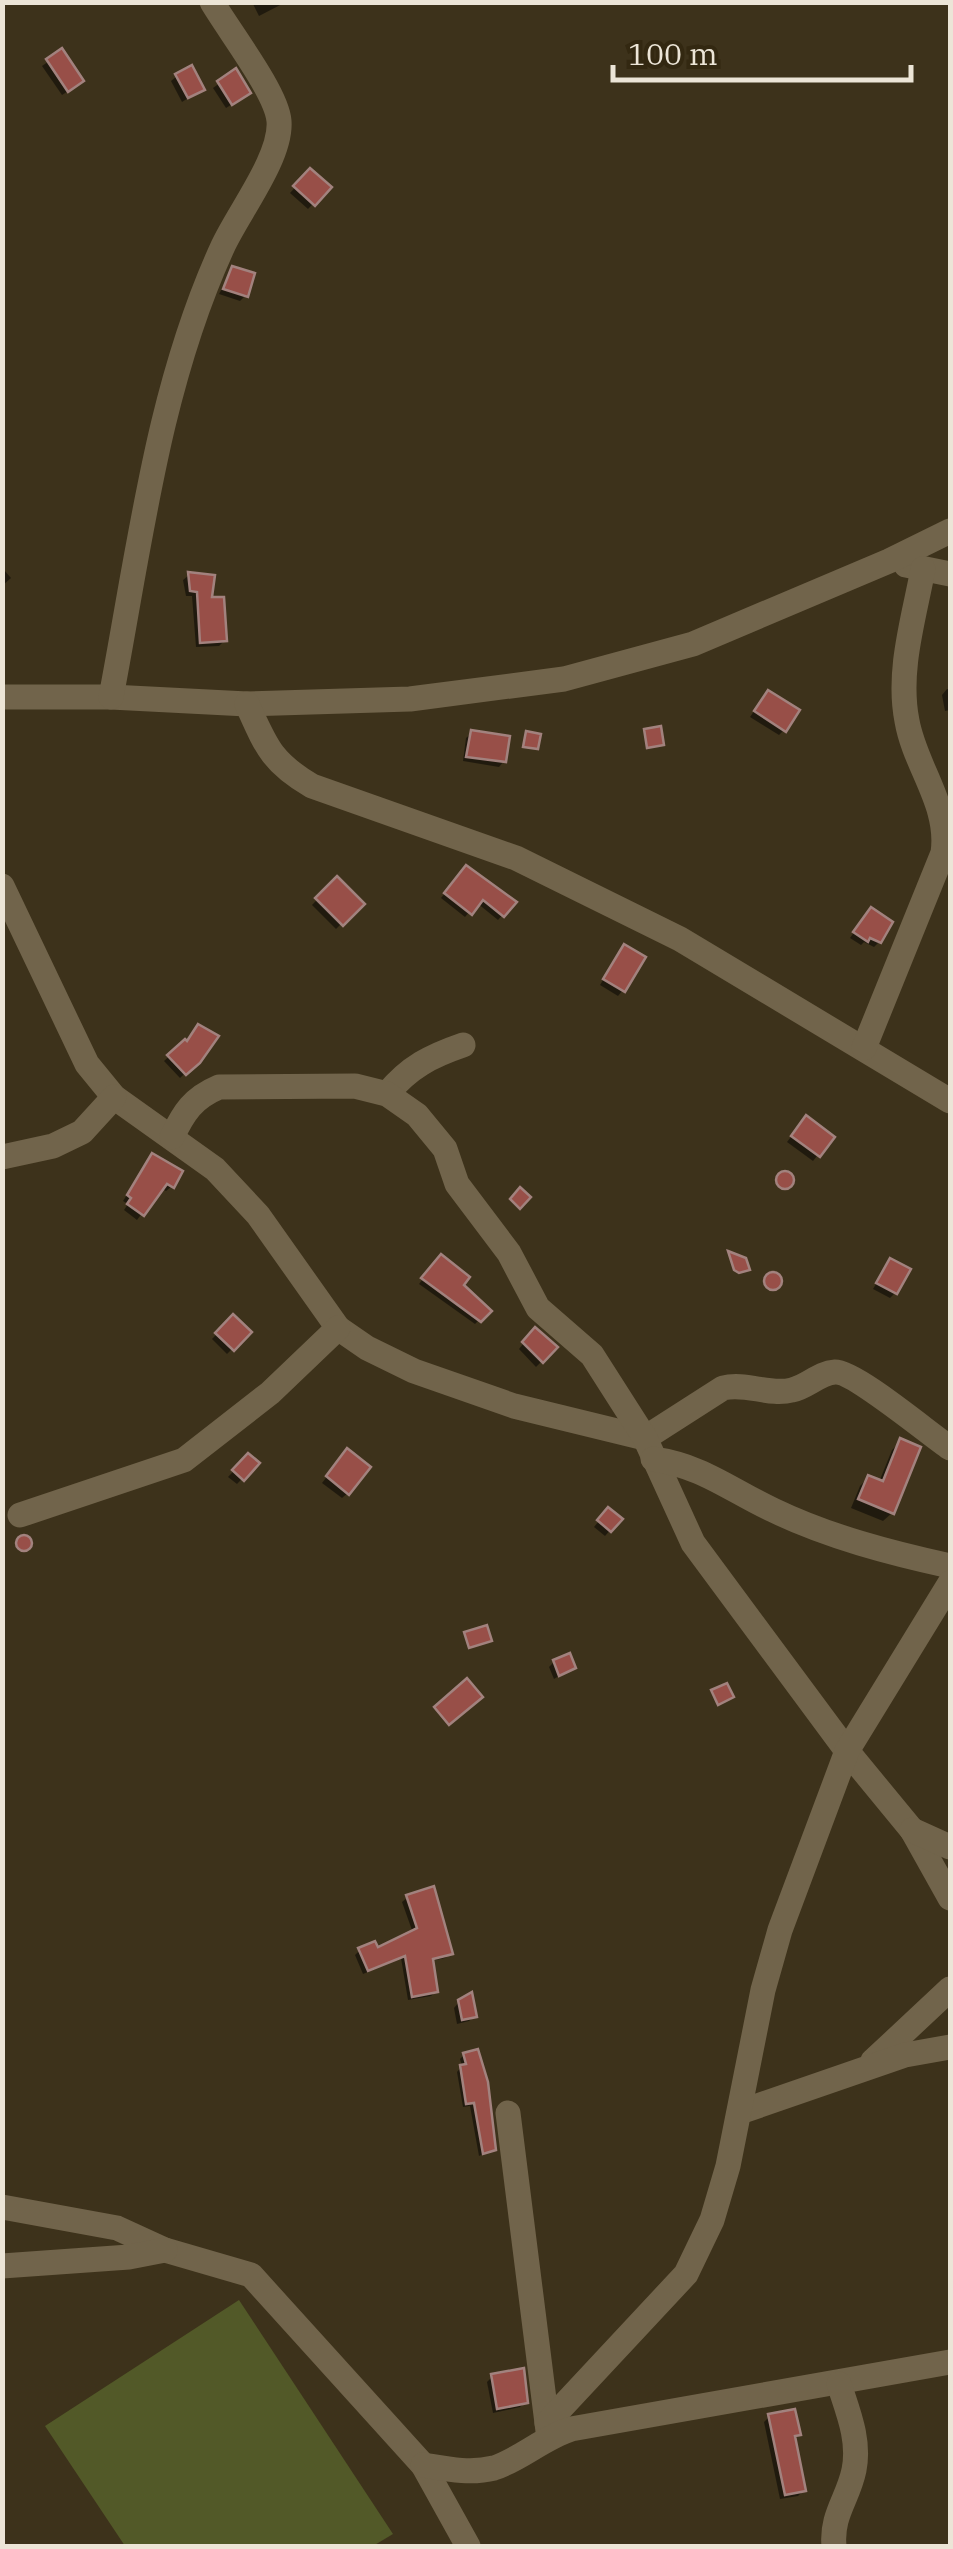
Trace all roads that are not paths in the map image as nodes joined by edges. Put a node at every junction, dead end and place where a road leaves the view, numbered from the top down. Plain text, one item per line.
1 (212, 2) edge
2 (950, 531) edge
3 (889, 562) junction
4 (923, 568) junction
5 (950, 574) edge
6 (2, 697) edge
7 (111, 697) junction
8 (247, 704) junction
9 (947, 850) edge
10 (2, 886) edge
11 (463, 1045) dead end
12 (864, 1048) junction
13 (387, 1094) junction
14 (114, 1097) junction
15 (950, 1101) edge
16 (172, 1137) junction
17 (7, 1148) edge
18 (338, 1328) junction
19 (649, 1448) junction
20 (950, 1448) edge
21 (20, 1515) dead end
22 (950, 1566) edge
23 (950, 1583) edge
24 (846, 1751) junction
25 (912, 1830) junction
26 (950, 1846) edge
27 (950, 1898) edge
28 (950, 1989) edge
29 (950, 2047) edge
30 (866, 2068) junction
31 (740, 2112) junction
32 (508, 2113) dead end
33 (2, 2207) edge
34 (165, 2250) junction
35 (2, 2266) edge
36 (950, 2362) edge
37 (839, 2384) junction
38 (548, 2430) junction
39 (423, 2465) junction
40 (468, 2546) edge
41 (834, 2546) edge

1 - 7 street
2 - 3 street
3 - 4 street
3 - 8 street
4 - 5 street
4 - 9 street
6 - 7 street
7 - 8 street
8 - 12 street
9 - 12 street
10 - 14 street
11 - 13 street
12 - 15 street
13 - 16 street
13 - 19 street
14 - 16 street
14 - 17 street
16 - 18 street
18 - 19 street
18 - 21 street
19 - 20 street
19 - 22 street
19 - 24 street
23 - 24 street
24 - 25 street
24 - 31 street
25 - 26 street
25 - 27 street
28 - 30 street
29 - 30 street
30 - 31 street
31 - 38 street
32 - 38 street
33 - 34 street
34 - 35 street
34 - 39 street
36 - 37 street
37 - 38 street
37 - 41 street
38 - 39 street
39 - 40 street

